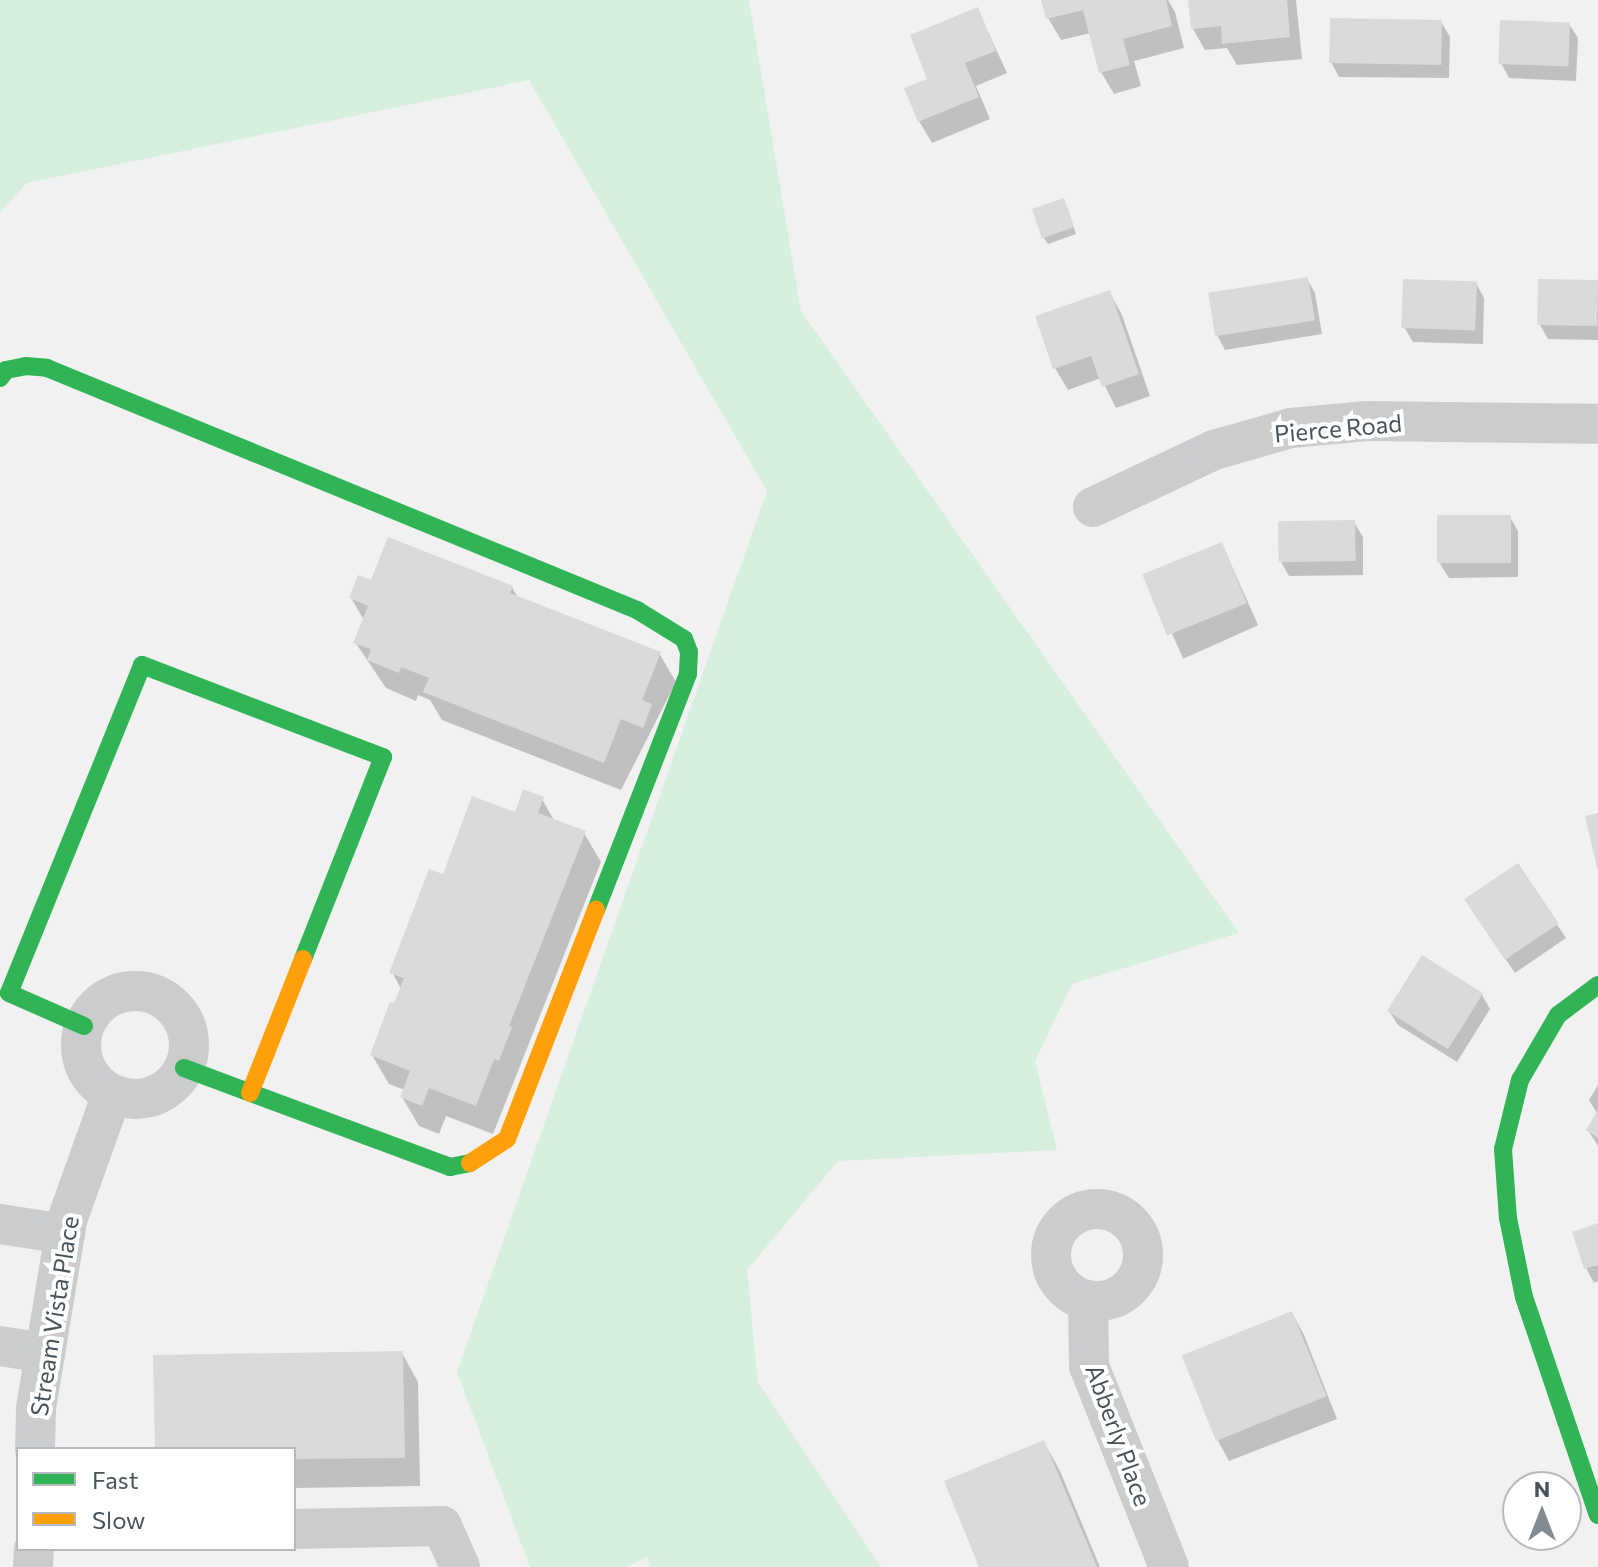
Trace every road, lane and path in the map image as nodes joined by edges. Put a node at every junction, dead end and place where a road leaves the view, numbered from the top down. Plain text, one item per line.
1 (0, 378) edge
2 (1598, 424) edge
3 (1093, 507) dead end
4 (1598, 985) edge
5 (5, 991) edge
6 (84, 1026) junction
7 (184, 1068) junction
8 (250, 1093) junction
9 (112, 1094) junction
10 (0, 1224) edge
11 (65, 1234) junction
12 (1088, 1300) dead end
13 (0, 1346) edge
14 (45, 1353) junction
15 (35, 1447) edge
16 (1598, 1515) edge
17 (296, 1529) edge
18 (460, 1567) edge
19 (1169, 1567) edge

1 - 8 street
2 - 3 street, Pierce Road
4 - 16 street
5 - 6 street
5 - 8 street
6 - 7 street
6 - 9 street
7 - 8 street
7 - 9 street
9 - 11 street, Stream Vista Place
10 - 11 street
11 - 14 street, Stream Vista Place
12 - 19 street, Abberly Place
13 - 14 street
14 - 15 street, Stream Vista Place
17 - 18 street

